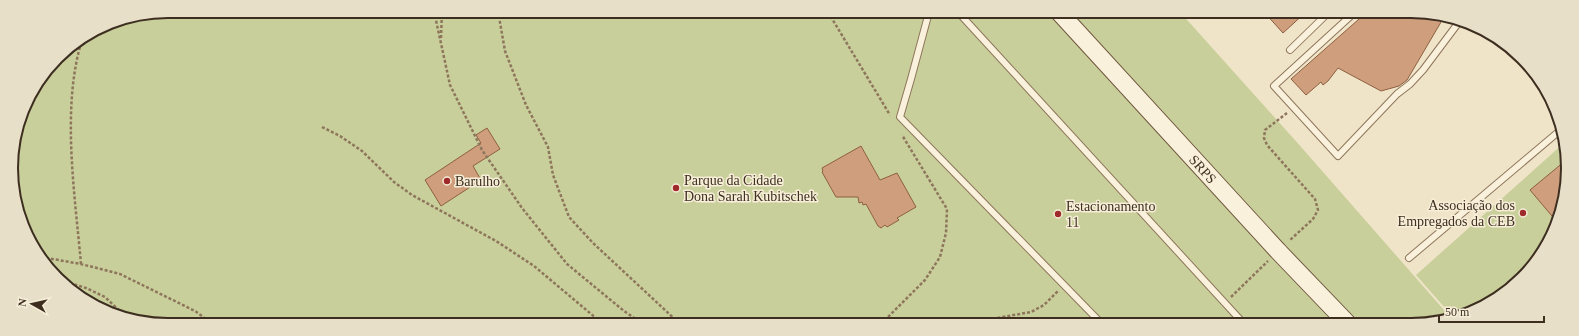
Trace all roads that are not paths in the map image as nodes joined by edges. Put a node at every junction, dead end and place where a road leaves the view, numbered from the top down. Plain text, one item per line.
1 (927, 18) edge
2 (964, 18) edge
3 (1064, 18) edge
4 (1323, 18) edge
5 (1348, 18) edge
6 (1457, 25) edge
7 (1290, 50) dead end
8 (1557, 133) edge
9 (1409, 258) dead end
10 (1096, 318) edge
11 (1240, 318) edge
12 (1343, 318) edge

1 - 10 lane
2 - 11 lane
3 - 12 main road, SRPS
4 - 7 lane
5 - 6 lane
8 - 9 lane

